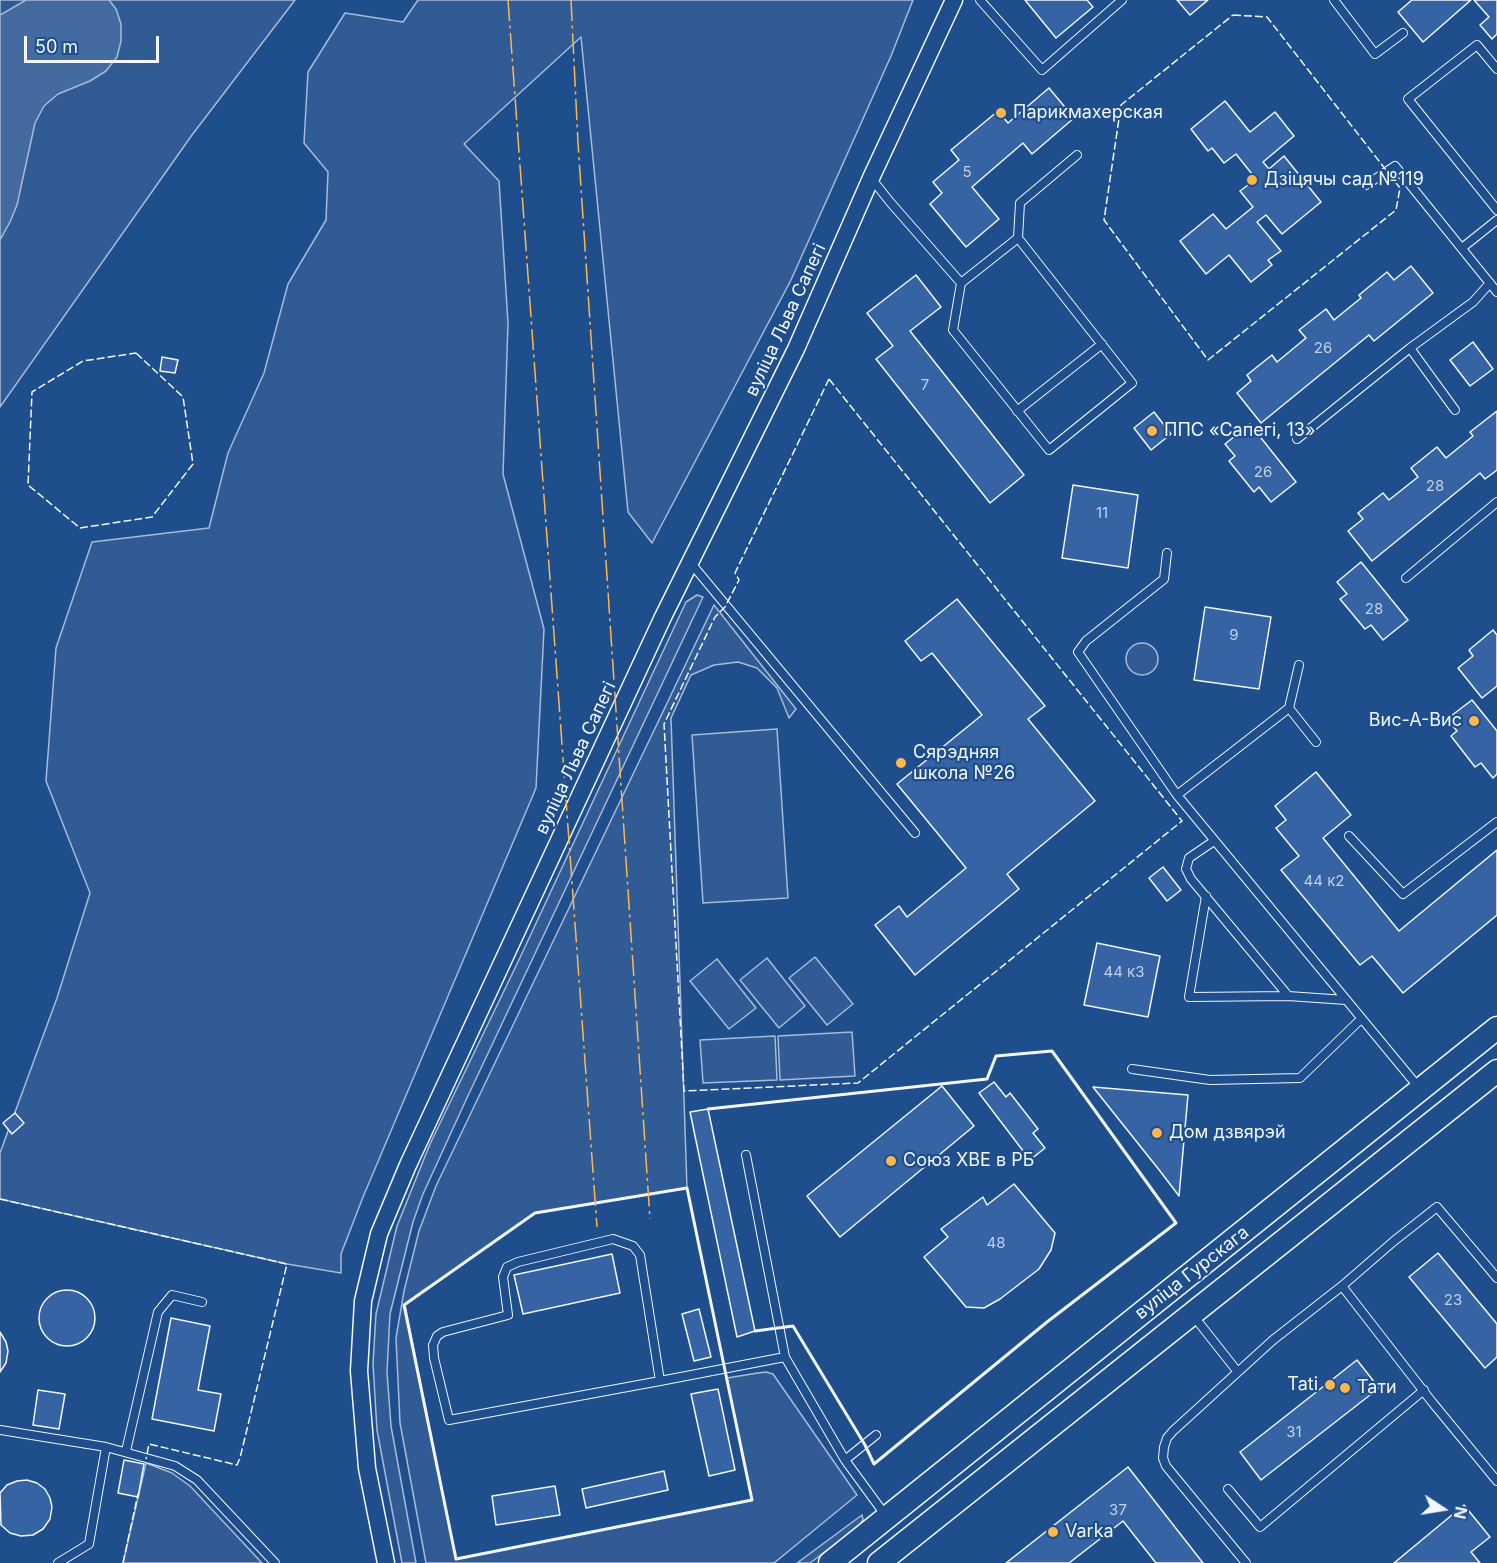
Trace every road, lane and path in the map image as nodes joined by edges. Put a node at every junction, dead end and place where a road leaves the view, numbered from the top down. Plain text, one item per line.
1 (954, 0) edge
2 (980, 0) edge
3 (1122, 0) edge
4 (1348, 0) edge
5 (1336, 4) edge
6 (1403, 33) dead end
7 (1497, 69) edge
8 (1077, 155) dead end
9 (872, 178) junction
10 (1366, 185) dead end
11 (1497, 210) edge
12 (1497, 220) edge
13 (1018, 238) junction
14 (1462, 248) junction
15 (1490, 283) junction
16 (962, 284) junction
17 (1497, 292) edge
18 (1101, 344) junction
19 (1410, 348) junction
20 (1455, 410) dead end
21 (1017, 411) junction
22 (1298, 439) dead end
23 (1497, 502) edge
24 (1167, 553) dead end
25 (689, 562) junction
26 (1406, 578) dead end
27 (1299, 665) dead end
28 (1289, 708) junction
29 (1316, 742) dead end
30 (1177, 795) junction
31 (1497, 822) edge
32 (915, 833) dead end
33 (1349, 836) dead end
34 (1214, 841) junction
35 (1206, 896) junction
36 (1288, 996) junction
37 (1346, 1000) junction
38 (1361, 1019) junction
39 (1497, 1028) edge
40 (1132, 1069) dead end
41 (1497, 1071) edge
42 (1421, 1090) junction
43 (1442, 1116) junction
44 (746, 1155) dead end
45 (1193, 1274) junction
46 (1497, 1278) edge
47 (1342, 1286) junction
48 (202, 1302) dead end
49 (1192, 1314) junction
50 (785, 1357) junction
51 (1237, 1371) junction
52 (660, 1381) junction
53 (1424, 1390) junction
54 (0, 1430) edge
55 (876, 1435) dead end
56 (106, 1447) junction
57 (126, 1451) junction
58 (845, 1460) junction
59 (1497, 1481) edge
60 (1228, 1489) dead end
61 (887, 1517) junction
62 (865, 1534) junction
63 (907, 1541) junction
64 (884, 1562) edge
65 (58, 1563) edge
66 (275, 1563) edge
67 (386, 1563) edge
68 (830, 1563) edge
69 (1246, 1563) edge

1 - 9 street, вуліца Льва Сапегі
2 - 3 lane
4 - 5 lane
5 - 6 lane
7 - 11 lane
8 - 13 lane
9 - 16 lane
9 - 25 street, вуліца Льва Сапегі
10 - 14 lane
12 - 14 lane
13 - 16 lane
13 - 18 lane
14 - 15 lane
15 - 17 lane
15 - 19 lane
16 - 21 lane
18 - 21 lane
18 - 21 lane
19 - 20 lane
19 - 22 lane
23 - 26 lane
24 - 30 lane
25 - 32 lane
25 - 67 street, вуліца Льва Сапегі
27 - 28 lane
28 - 29 lane
28 - 30 lane
30 - 34 lane
31 - 33 lane
34 - 35 lane
34 - 37 lane
35 - 36 lane
35 - 36 lane
36 - 37 lane
37 - 38 lane
38 - 40 lane
38 - 42 lane
39 - 42 main road, вуліца Гурскага
41 - 43 main road, вуліца Гурскага
42 - 43 main road
42 - 45 main road, вуліца Гурскага
43 - 49 main road, вуліца Гурскага
44 - 50 lane
45 - 49 main road
45 - 61 main road, вуліца Гурскага
46 - 47 lane
47 - 51 lane
47 - 53 lane
48 - 57 lane
49 - 51 lane
49 - 63 main road, вуліца Гурскага
50 - 52 lane
50 - 58 lane
51 - 69 lane
52 - 52 lane
53 - 59 lane
53 - 60 lane
54 - 56 lane
55 - 58 lane
56 - 57 lane
56 - 65 lane
57 - 66 lane
58 - 61 lane
61 - 62 main road, вуліца Гурскага
61 - 63 main road
62 - 64 main road, вуліца Гурскага
62 - 68 main road, вуліца Гурскага
63 - 64 main road, вуліца Гурскага

